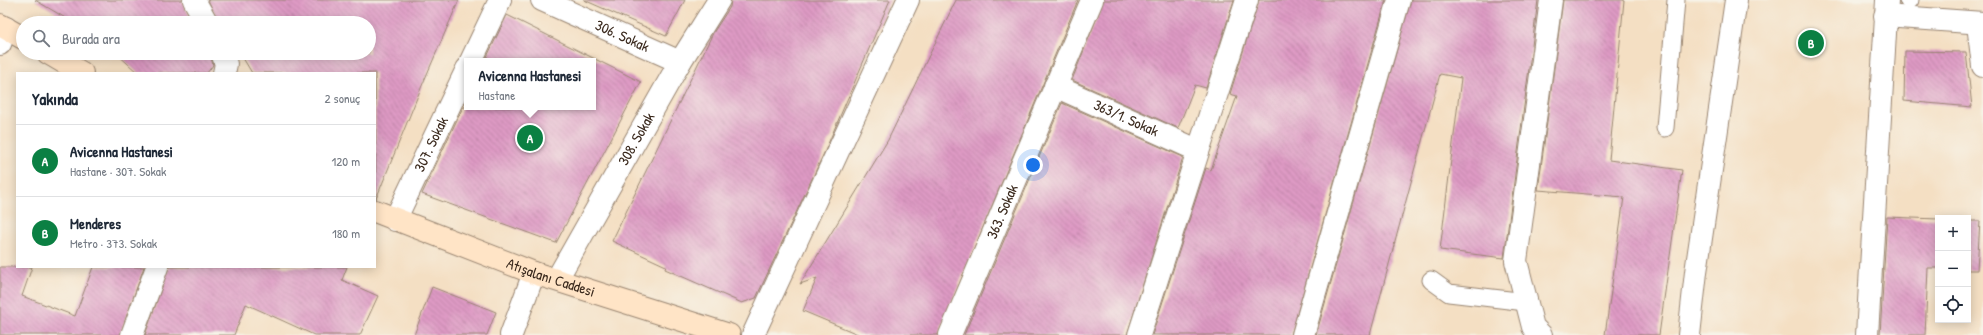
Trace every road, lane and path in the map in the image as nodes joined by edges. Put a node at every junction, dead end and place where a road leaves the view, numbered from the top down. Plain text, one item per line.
1 (194, 0) edge
2 (500, 0) edge
3 (542, 0) edge
4 (719, 0) edge
5 (908, 0) edge
6 (1092, 0) edge
7 (1247, 0) edge
8 (1399, 0) edge
9 (1551, 0) edge
10 (1676, 0) edge
11 (1736, 0) edge
12 (1886, 8) edge
13 (203, 16) edge
14 (1981, 24) edge
15 (472, 58) edge
16 (60, 60) edge
17 (225, 60) edge
18 (680, 62) junction
19 (1983, 66) edge
20 (80, 72) edge
21 (224, 72) edge
22 (464, 75) edge
23 (1056, 86) junction
24 (1665, 128) dead end
25 (1197, 150) junction
26 (376, 211) edge
27 (395, 220) junction
28 (157, 268) edge
29 (534, 273) junction
30 (557, 279) junction
31 (1430, 280) dead end
32 (1526, 302) junction
33 (132, 335) edge
34 (511, 335) edge
35 (729, 335) edge
36 (753, 335) edge
37 (950, 335) edge
38 (1139, 335) edge
39 (1303, 335) edge
40 (1541, 335) edge
41 (1690, 335) edge
42 (1867, 335) edge

1 - 13 street
2 - 15 street
3 - 18 street, 306. Sokak
4 - 18 street, 308. Sokak
5 - 36 street
6 - 23 street, 363. Sokak
7 - 25 street
8 - 39 street
9 - 32 street
10 - 24 lane
11 - 41 street
12 - 14 street
12 - 42 street
14 - 19 street
16 - 20 main road
17 - 21 street
18 - 30 street, 308. Sokak
22 - 27 street, 307. Sokak
23 - 25 street, 363/1. Sokak
23 - 37 street, 363. Sokak
25 - 38 street
26 - 27 main road, Atışalanı Caddesi
27 - 29 main road, Atışalanı Caddesi
28 - 33 street
29 - 30 main road, Atışalanı Caddesi
29 - 34 street
30 - 35 main road, Atışalanı Caddesi
31 - 32 lane
32 - 40 street

